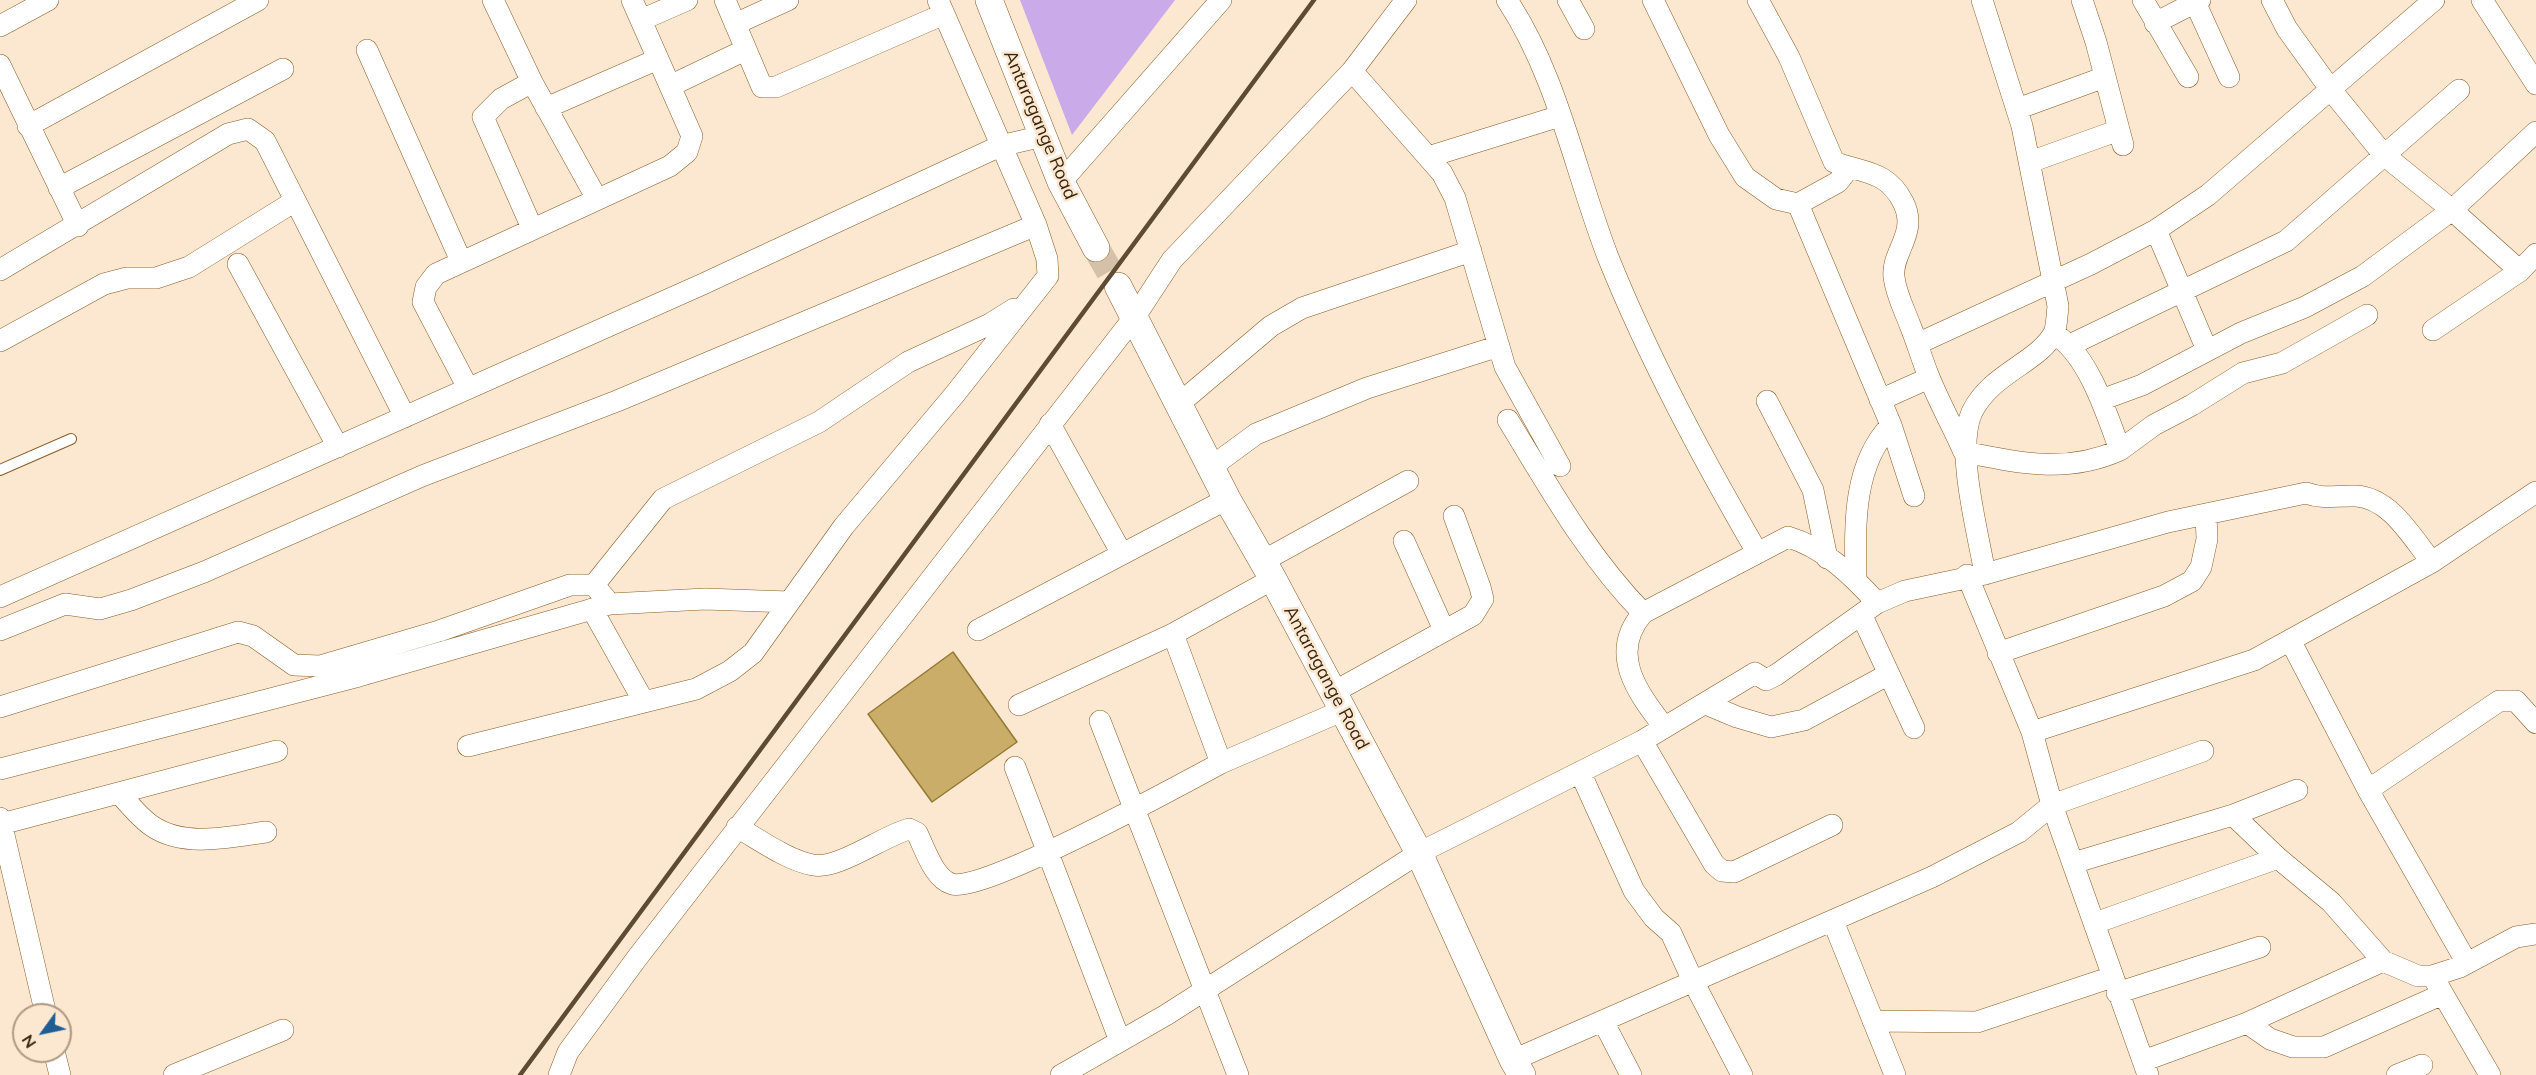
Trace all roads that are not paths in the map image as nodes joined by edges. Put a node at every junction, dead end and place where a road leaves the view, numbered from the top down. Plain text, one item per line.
1 (48, 0) edge
2 (258, 0) edge
3 (493, 0) edge
4 (632, 0) edge
5 (687, 0) edge
6 (725, 0) edge
7 (788, 0) edge
8 (989, 0) edge
9 (1221, 0) edge
10 (1406, 0) edge
11 (1507, 0) edge
12 (1569, 0) edge
13 (1653, 0) edge
14 (1758, 0) edge
15 (1982, 0) edge
16 (2082, 0) edge
17 (2144, 0) edge
18 (2272, 0) edge
19 (2434, 0) edge
20 (2482, 0) edge
21 (2197, 1) edge
22 (941, 7) edge
23 (641, 20) junction
24 (2155, 23) junction
25 (735, 24) junction
26 (0, 26) edge
27 (1584, 29) dead end
28 (745, 50) junction
29 (367, 51) dead end
30 (658, 58) junction
31 (0, 65) edge
32 (283, 69) dead end
33 (1352, 71) junction
34 (2229, 76) dead end
35 (2188, 77) dead end
36 (2105, 78) junction
37 (532, 82) junction
38 (2536, 84) edge
39 (670, 86) junction
40 (2331, 90) junction
41 (2458, 90) dead end
42 (546, 108) junction
43 (2017, 109) junction
44 (1560, 116) junction
45 (28, 126) junction
46 (2536, 132) edge
47 (1042, 136) junction
48 (1000, 146) junction
49 (2384, 155) junction
50 (1428, 157) junction
51 (2030, 162) junction
52 (1850, 168) junction
53 (1061, 182) junction
54 (59, 188) junction
55 (597, 199) junction
56 (295, 201) junction
57 (1798, 204) junction
58 (2452, 210) junction
59 (1036, 225) junction
60 (78, 226) junction
61 (532, 228) junction
62 (2156, 230) junction
63 (1096, 248) tunnel mouth
64 (1471, 251) junction
65 (2536, 254) edge
66 (461, 261) junction
67 (238, 264) dead end
68 (0, 270) edge
69 (2520, 271) junction
70 (2053, 281) junction
71 (1119, 286) tunnel mouth
72 (2182, 290) junction
73 (1029, 299) junction
74 (1136, 315) junction
75 (2367, 315) dead end
76 (2433, 330) dead end
77 (2062, 339) junction
78 (0, 341) edge
79 (1917, 344) junction
80 (1499, 346) junction
81 (2207, 350) junction
82 (1929, 378) junction
83 (468, 388) junction
84 (1880, 400) junction
85 (2102, 400) junction
86 (1767, 401) dead end
87 (1180, 404) junction
88 (405, 417) junction
89 (1508, 420) dead end
90 (1050, 424) junction
91 (1891, 425) junction
92 (71, 439) dead end
93 (338, 447) junction
94 (2120, 450) junction
95 (1964, 452) junction
96 (1560, 466) dead end
97 (1211, 467) junction
98 (0, 470) edge
99 (1408, 481) dead end
100 (2536, 492) edge
101 (1914, 496) dead end
102 (1227, 499) junction
103 (2206, 514) junction
104 (1454, 516) dead end
105 (1404, 541) dead end
106 (1757, 552) junction
107 (1122, 554) junction
108 (1827, 558) junction
109 (2432, 562) junction
110 (1268, 570) junction
111 (1976, 575) junction
112 (1856, 580) junction
113 (594, 585) junction
114 (0, 597) edge
115 (789, 602) junction
116 (601, 607) junction
117 (1870, 609) junction
118 (1643, 613) junction
119 (0, 630) edge
120 (978, 630) dead end
121 (1444, 630) junction
122 (1173, 634) junction
123 (2290, 640) junction
124 (1998, 652) junction
125 (1889, 674) junction
126 (644, 702) junction
127 (1338, 702) junction
128 (1706, 704) junction
129 (1019, 705) dead end
130 (0, 706) edge
131 (1100, 721) dead end
132 (2536, 723) edge
133 (1664, 728) junction
134 (1914, 728) dead end
135 (2032, 732) junction
136 (1642, 741) junction
137 (468, 746) dead end
138 (277, 751) dead end
139 (2203, 751) dead end
140 (1221, 763) junction
141 (1015, 767) dead end
142 (0, 769) edge
143 (1580, 772) junction
144 (2297, 790) dead end
145 (2368, 790) junction
146 (119, 793) junction
147 (2052, 805) junction
148 (1134, 809) junction
149 (2233, 815) junction
150 (1, 821) edge
151 (1832, 825) dead end
152 (737, 827) junction
153 (266, 832) dead end
154 (1048, 852) junction
155 (1419, 853) junction
156 (2278, 858) junction
157 (2073, 863) junction
158 (1833, 921) junction
159 (2095, 923) junction
160 (2536, 934) edge
161 (2260, 947) dead end
162 (2383, 961) junction
163 (2467, 963) junction
164 (1693, 981) junction
165 (2114, 985) junction
166 (2438, 985) junction
167 (1206, 989) junction
168 (43, 1003) edge
169 (1603, 1021) junction
170 (1873, 1021) junction
171 (2247, 1023) junction
172 (283, 1030) dead end
173 (1120, 1041) junction
174 (2422, 1065) dead end
175 (1517, 1068) edge
176 (2145, 1068) edge
177 (174, 1075) edge
178 (559, 1075) edge
179 (1061, 1075) edge
180 (1238, 1075) edge
181 (1630, 1075) edge
182 (1742, 1075) edge
183 (1895, 1075) edge
184 (2397, 1075) edge
185 (2490, 1075) edge

1 - 26 street
2 - 45 street
3 - 37 street
4 - 23 street
5 - 23 street
6 - 25 street
7 - 25 street
8 - 47 street, Antaragange Road
9 - 53 street
10 - 33 street
11 - 44 street
12 - 27 street
13 - 57 street
14 - 52 street
15 - 43 street
16 - 36 street
17 - 24 street
18 - 40 street
19 - 40 street
20 - 38 street
21 - 24 street
21 - 34 street
22 - 28 street
22 - 48 street
23 - 30 street
24 - 35 street
25 - 28 street
28 - 39 street
29 - 66 street
30 - 39 street
30 - 42 street
31 - 45 street
32 - 54 street
33 - 50 street
33 - 74 street
36 - 43 street
36 - 51 street
37 - 42 street
37 - 61 street
39 - 55 street
40 - 49 street
40 - 62 street
41 - 49 street
42 - 55 street
43 - 51 street
44 - 50 street
44 - 106 street
45 - 54 street
46 - 58 street
47 - 48 street
47 - 53 street, Antaragange Road
48 - 59 street
48 - 83 street
49 - 58 street
49 - 72 street
50 - 64 street
51 - 70 street
52 - 57 street
52 - 79 street
53 - 63 street, Antaragange Road
54 - 60 street
55 - 61 street
56 - 60 street
56 - 78 street
56 - 88 street
57 - 84 street
58 - 69 street
58 - 81 street
59 - 73 street
59 - 119 street
60 - 68 street
61 - 66 street
62 - 70 street
62 - 72 street
64 - 80 street
64 - 87 street
65 - 69 street
66 - 83 street
67 - 93 street
69 - 76 street
70 - 77 street
70 - 79 street
71 - 74 street, Antaragange Road
72 - 77 street
72 - 81 street
73 - 113 street
73 - 115 street
74 - 87 street, Antaragange Road
74 - 90 street
75 - 94 street
77 - 85 street
77 - 95 street
79 - 82 street
80 - 96 street
80 - 97 street
81 - 85 street
82 - 84 street
82 - 95 street
83 - 88 street
84 - 91 street
85 - 94 street
86 - 108 street
87 - 97 street, Antaragange Road
88 - 93 street
89 - 118 street
90 - 107 street
90 - 152 street
91 - 101 street
91 - 112 street
92 - 98 lane
93 - 114 street
94 - 95 street
95 - 111 street
97 - 102 street, Antaragange Road
99 - 110 street
100 - 109 street
102 - 107 street
102 - 110 street, Antaragange Road
103 - 109 street
103 - 111 street
103 - 124 street
104 - 121 street
105 - 121 street
106 - 108 street
106 - 118 street
107 - 120 street
108 - 112 street
109 - 123 street
110 - 122 street
110 - 127 street, Antaragange Road
111 - 117 street
111 - 124 street
112 - 117 street
113 - 116 street
113 - 130 street
115 - 116 street
115 - 126 street
116 - 126 street
116 - 142 street
117 - 125 street
117 - 128 street
118 - 133 street
121 - 127 street
122 - 129 street
122 - 140 street
123 - 135 street
123 - 145 street
124 - 135 street
125 - 128 street
125 - 134 street
126 - 137 street
127 - 140 street
127 - 155 street, Antaragange Road
128 - 133 street
131 - 148 street
132 - 145 street
133 - 136 street
135 - 147 street
136 - 143 street
136 - 151 street
138 - 146 street
139 - 147 street
140 - 148 street
141 - 154 street
143 - 155 street
143 - 164 street
144 - 149 street
145 - 163 street
146 - 150 street
146 - 153 street
147 - 157 street
147 - 158 street
148 - 154 street
148 - 167 street
149 - 156 street
149 - 157 street
150 - 168 street
152 - 154 street
152 - 178 street
154 - 173 street
155 - 167 street
155 - 175 street, Antaragange Road
156 - 159 street
156 - 162 street
157 - 159 street
158 - 164 street
158 - 170 street
159 - 165 street
160 - 163 street
161 - 165 street
162 - 166 street
162 - 171 street
163 - 166 street
164 - 169 street
164 - 182 street
165 - 170 street
165 - 176 street
166 - 171 street
166 - 185 street
167 - 173 street
167 - 180 street
169 - 175 street
169 - 181 street
170 - 183 street
171 - 176 street
172 - 177 street
173 - 179 street
174 - 184 street

